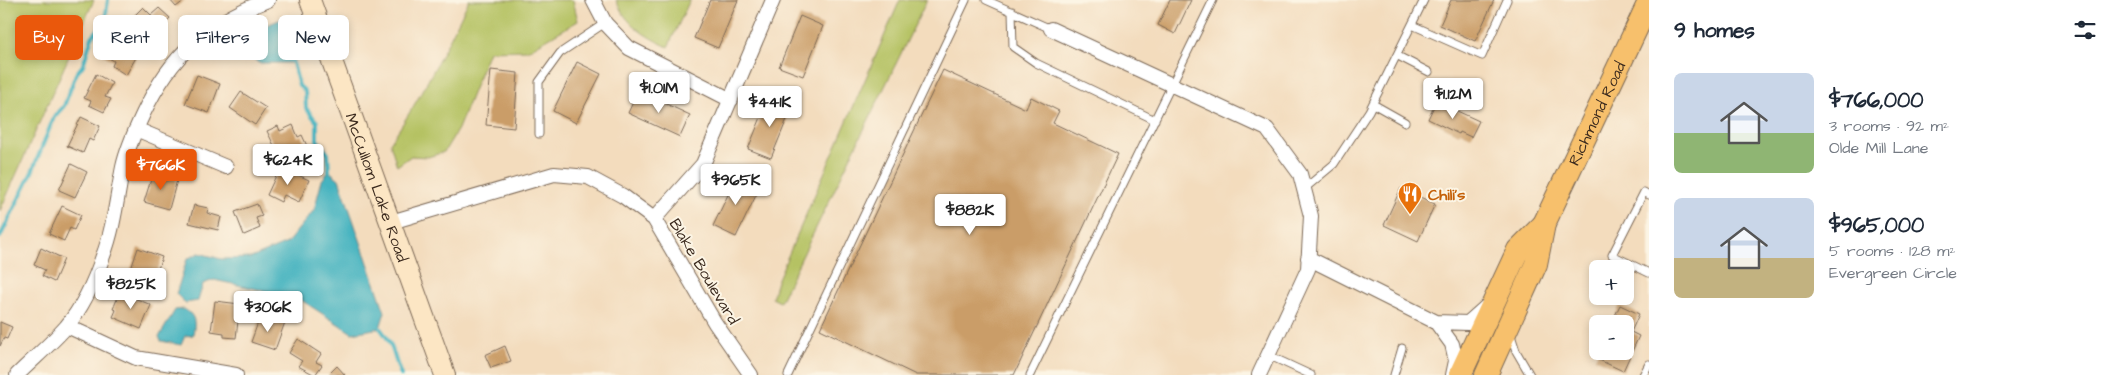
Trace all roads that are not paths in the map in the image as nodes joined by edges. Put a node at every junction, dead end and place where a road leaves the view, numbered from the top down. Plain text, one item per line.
1 (268, 0) edge
2 (310, 0) edge
3 (594, 0) edge
4 (773, 0) edge
5 (966, 0) edge
6 (986, 0) edge
7 (1213, 0) edge
8 (1424, 0) edge
9 (1507, 0) edge
10 (1649, 2) edge
11 (1012, 11) junction
12 (605, 24) junction
13 (1412, 25) junction
14 (1051, 28) joint
15 (1398, 56) junction
16 (1429, 72) dead end
17 (1172, 85) junction
18 (731, 100) junction
19 (1373, 104) junction
20 (1155, 120) junction
21 (1404, 122) dead end
22 (136, 129) junction
23 (539, 134) dead end
24 (226, 167) dead end
25 (1304, 189) junction
26 (1649, 195) edge
27 (654, 219) junction
28 (391, 222) junction
29 (1544, 224) junction
30 (1308, 258) junction
31 (1649, 273) edge
32 (1497, 297) junction
33 (1516, 308) junction
34 (1436, 322) junction
35 (67, 326) junction
36 (1402, 348) dead end
37 (1268, 355) junction
38 (1649, 364) edge
39 (210, 372) edge
40 (18, 375) edge
41 (236, 375) edge
42 (445, 375) edge
43 (751, 375) edge
44 (788, 375) edge
45 (1030, 375) edge
46 (1259, 375) edge
47 (1312, 375) edge
48 (1394, 375) edge
49 (1454, 375) edge
50 (1460, 375) edge
51 (1486, 375) edge
52 (1530, 375) edge
53 (1643, 375) edge

1 - 22 street
2 - 28 street, McCullom Lake Road
3 - 12 street
4 - 18 street
5 - 44 lane
6 - 11 lane
7 - 17 lane
8 - 13 lane
9 - 13 lane
10 - 29 main road, Richmond Road
11 - 14 lane
11 - 20 lane
12 - 18 street
12 - 23 lane
13 - 15 lane
14 - 17 street
15 - 16 lane
15 - 19 lane
17 - 20 lane
17 - 25 street
18 - 27 street
19 - 21 lane
19 - 25 lane
20 - 45 lane
22 - 24 street
22 - 35 street
25 - 30 street
26 - 31 lane
27 - 28 street, Blake Boulevard
27 - 43 street, Blake Boulevard
28 - 42 street, McCullom Lake Road
29 - 32 main road, Richmond Road
29 - 33 main road, Richmond Road
30 - 34 street
30 - 37 street
32 - 34 street
32 - 50 main road, Richmond Road
33 - 51 main road, Richmond Road
33 - 52 lane
34 - 49 street
35 - 39 street
35 - 40 street
36 - 48 lane
37 - 46 street
37 - 47 lane
38 - 53 lane
39 - 41 street

